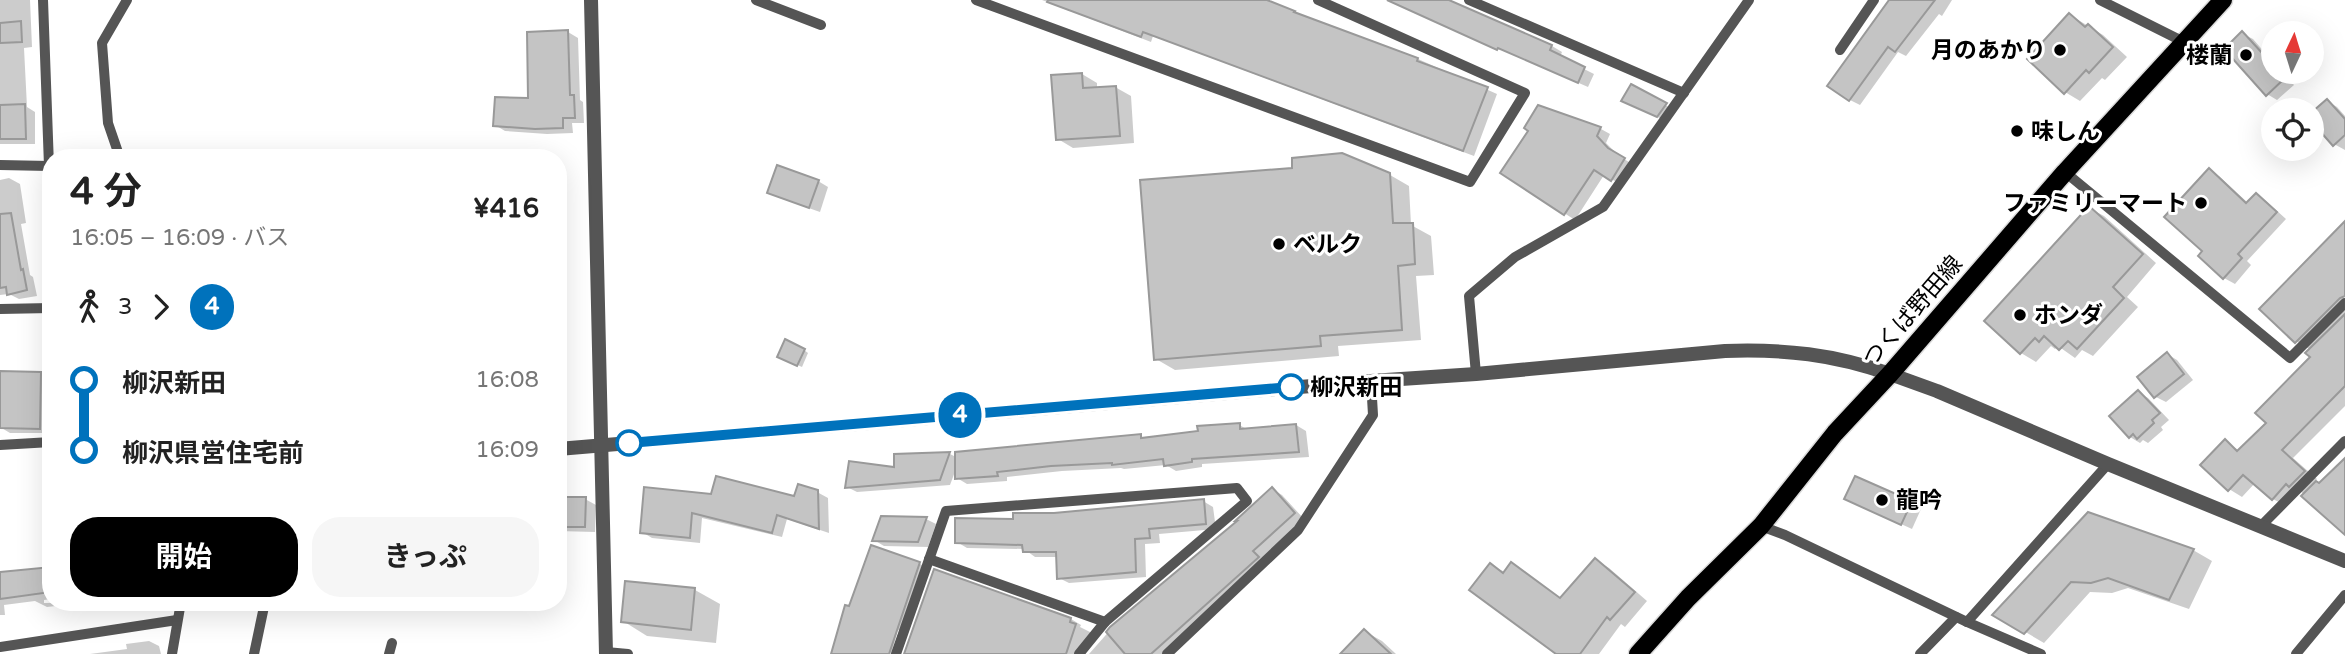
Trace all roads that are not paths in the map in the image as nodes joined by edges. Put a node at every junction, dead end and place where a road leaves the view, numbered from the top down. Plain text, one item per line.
1 (43, 0) edge
2 (127, 0) edge
3 (591, 0) edge
4 (755, 0) edge
5 (976, 0) edge
6 (1318, 0) edge
7 (1469, 0) edge
8 (1749, 0) edge
9 (1874, 0) edge
10 (2101, 0) edge
11 (2223, 0) edge
12 (821, 25) dead end
13 (2186, 43) junction
14 (1840, 50) dead end
15 (1684, 93) junction
16 (49, 149) edge
17 (117, 149) edge
18 (0, 165) edge
19 (42, 166) edge
20 (2064, 172) junction
21 (2345, 303) edge
22 (42, 308) edge
23 (0, 309) edge
24 (1890, 373) junction
25 (1476, 374) junction
26 (1371, 381) junction
27 (2345, 441) edge
28 (42, 442) edge
29 (0, 444) edge
30 (602, 445) junction
31 (567, 448) edge
32 (2108, 464) junction
33 (1761, 526) junction
34 (2261, 526) junction
35 (929, 559) junction
36 (2345, 561) edge
37 (2345, 595) edge
38 (179, 611) edge
39 (263, 611) edge
40 (1956, 617) junction
41 (177, 620) junction
42 (1105, 622) junction
43 (1967, 622) junction
44 (393, 643) dead end
45 (0, 647) edge
46 (606, 653) edge
47 (172, 654) edge
48 (254, 654) edge
49 (389, 654) edge
50 (628, 654) edge
51 (896, 654) edge
52 (1079, 654) edge
53 (1167, 654) edge
54 (1638, 654) edge
55 (1920, 654) edge
56 (2040, 654) edge
57 (2296, 654) edge

1 - 16 lane
2 - 17 lane
3 - 30 street
4 - 12 lane
5 - 6 lane
7 - 15 lane
8 - 15 lane
9 - 14 lane
10 - 13 lane
11 - 13 main road, つくば野田線
13 - 20 main road, つくば野田線
15 - 25 lane
18 - 19 lane
20 - 21 lane
20 - 24 main road, つくば野田線
22 - 23 lane
24 - 25 street
24 - 32 street
24 - 33 main road, つくば野田線
25 - 26 street
26 - 30 street
26 - 53 lane
27 - 34 lane
28 - 29 lane
30 - 31 street
30 - 46 street
32 - 34 street
32 - 43 lane
33 - 40 lane
33 - 54 main road, つくば野田線
34 - 36 street
35 - 42 lane
35 - 42 lane
35 - 51 lane
37 - 57 lane
38 - 41 lane
39 - 48 lane
40 - 43 lane
40 - 55 lane
41 - 45 lane
41 - 47 lane
42 - 52 lane
43 - 56 lane
44 - 49 lane
46 - 50 lane

